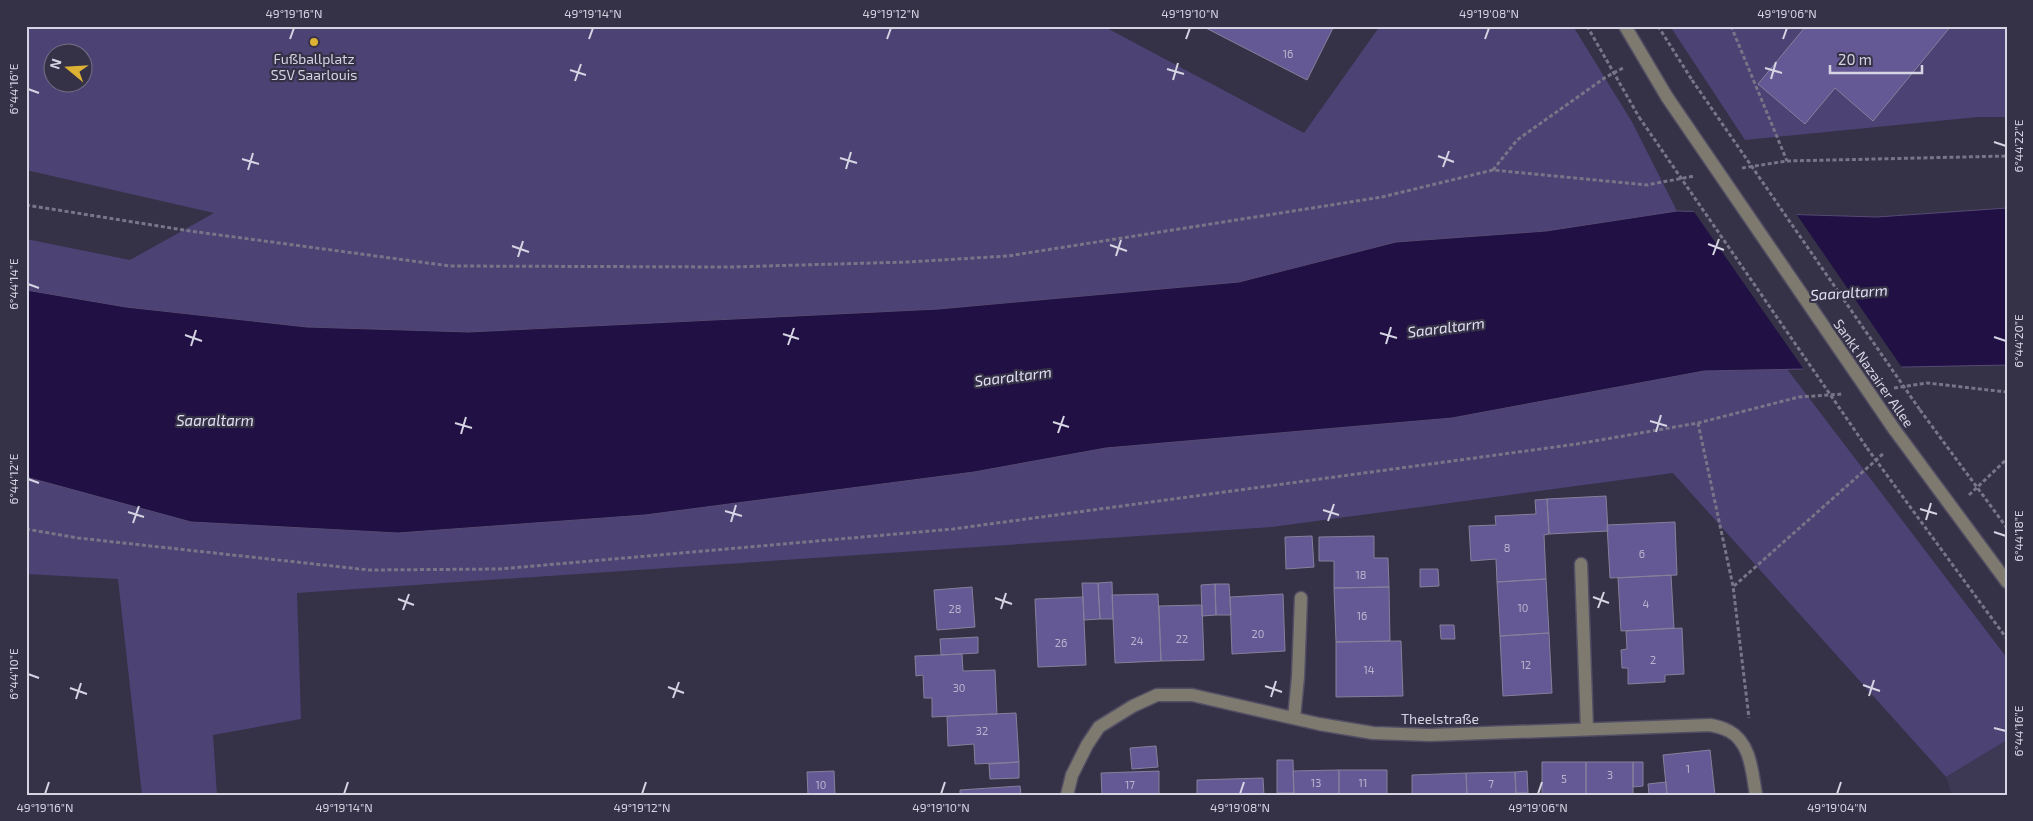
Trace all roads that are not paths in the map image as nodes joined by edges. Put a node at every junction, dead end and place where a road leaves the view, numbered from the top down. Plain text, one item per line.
1 (1625, 26) edge
2 (1581, 564) dead end
3 (2007, 582) edge
4 (1301, 598) dead end
5 (1294, 718) junction
6 (1587, 729) junction
7 (1067, 795) edge
8 (1756, 795) edge

1 - 3 street, Sankt Nazairer Allee, bridge
2 - 6 street
4 - 5 street
5 - 6 street, Theelstraße
5 - 7 street, Theelstraße
6 - 8 street, Theelstraße

